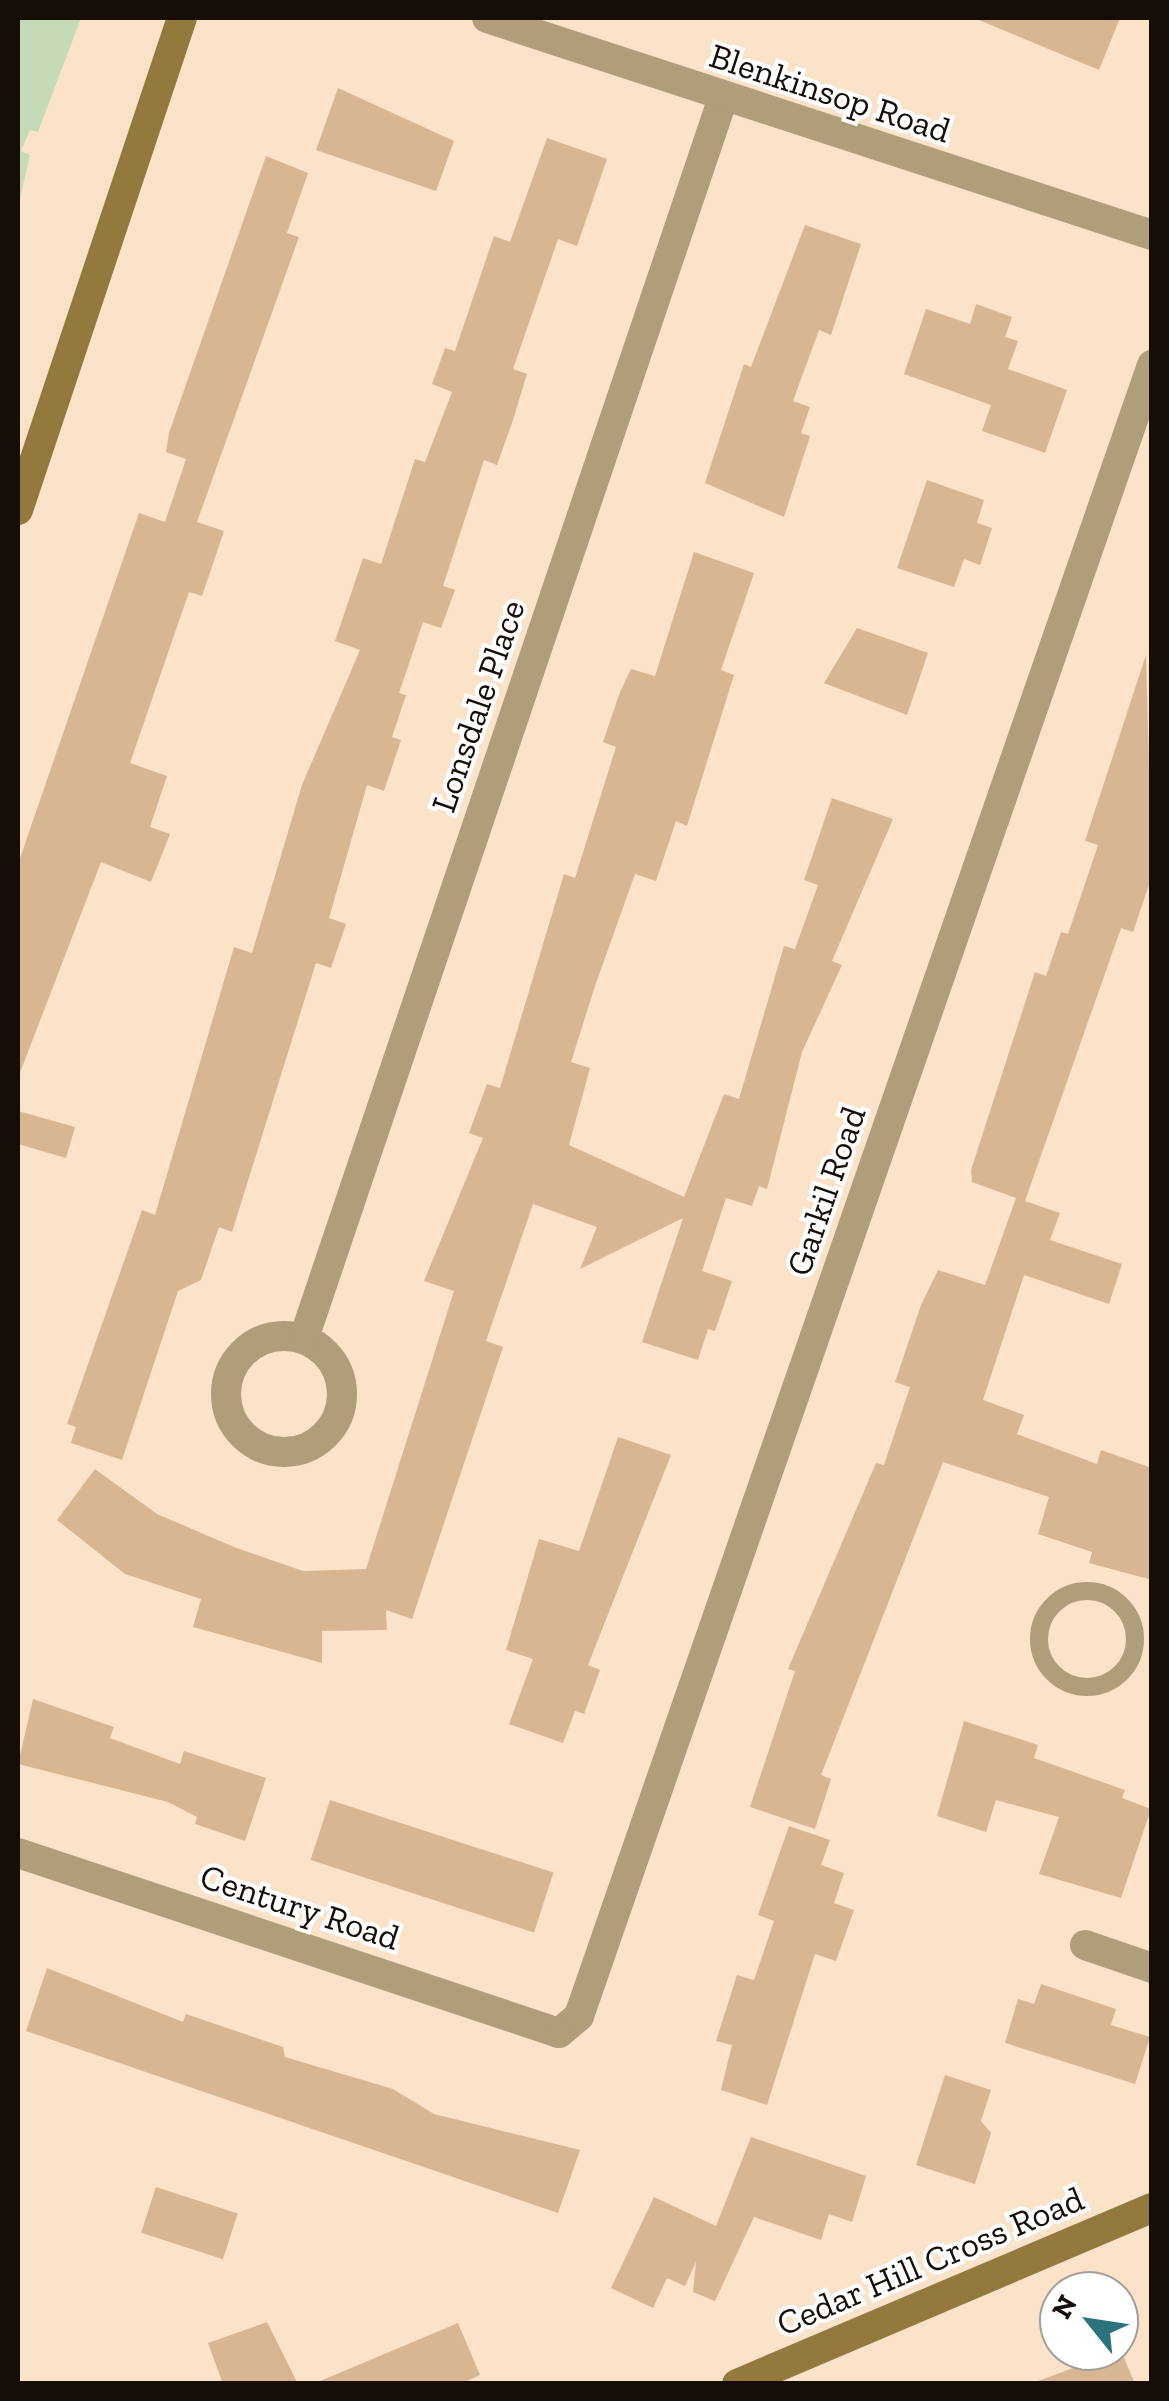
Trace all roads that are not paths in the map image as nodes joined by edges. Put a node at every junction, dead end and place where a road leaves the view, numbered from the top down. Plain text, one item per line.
1 (182, 18) edge
2 (487, 18) edge
3 (723, 98) junction
4 (1152, 235) edge
5 (1152, 365) edge
6 (18, 510) edge
7 (304, 1338) dead end
8 (1143, 1631) edge
9 (18, 1853) edge
10 (1085, 1945) dead end
11 (1152, 1968) edge
12 (559, 2032) joint
13 (1152, 2208) edge
14 (737, 2384) edge

1 - 6 main road
2 - 3 street, Blenkinsop Road
3 - 4 street, Blenkinsop Road
3 - 7 street, Lonsdale Place
5 - 12 street, Garkil Road
8 - 8 lane
9 - 12 street, Century Road
10 - 11 street
13 - 14 main road, Cedar Hill Cross Road

